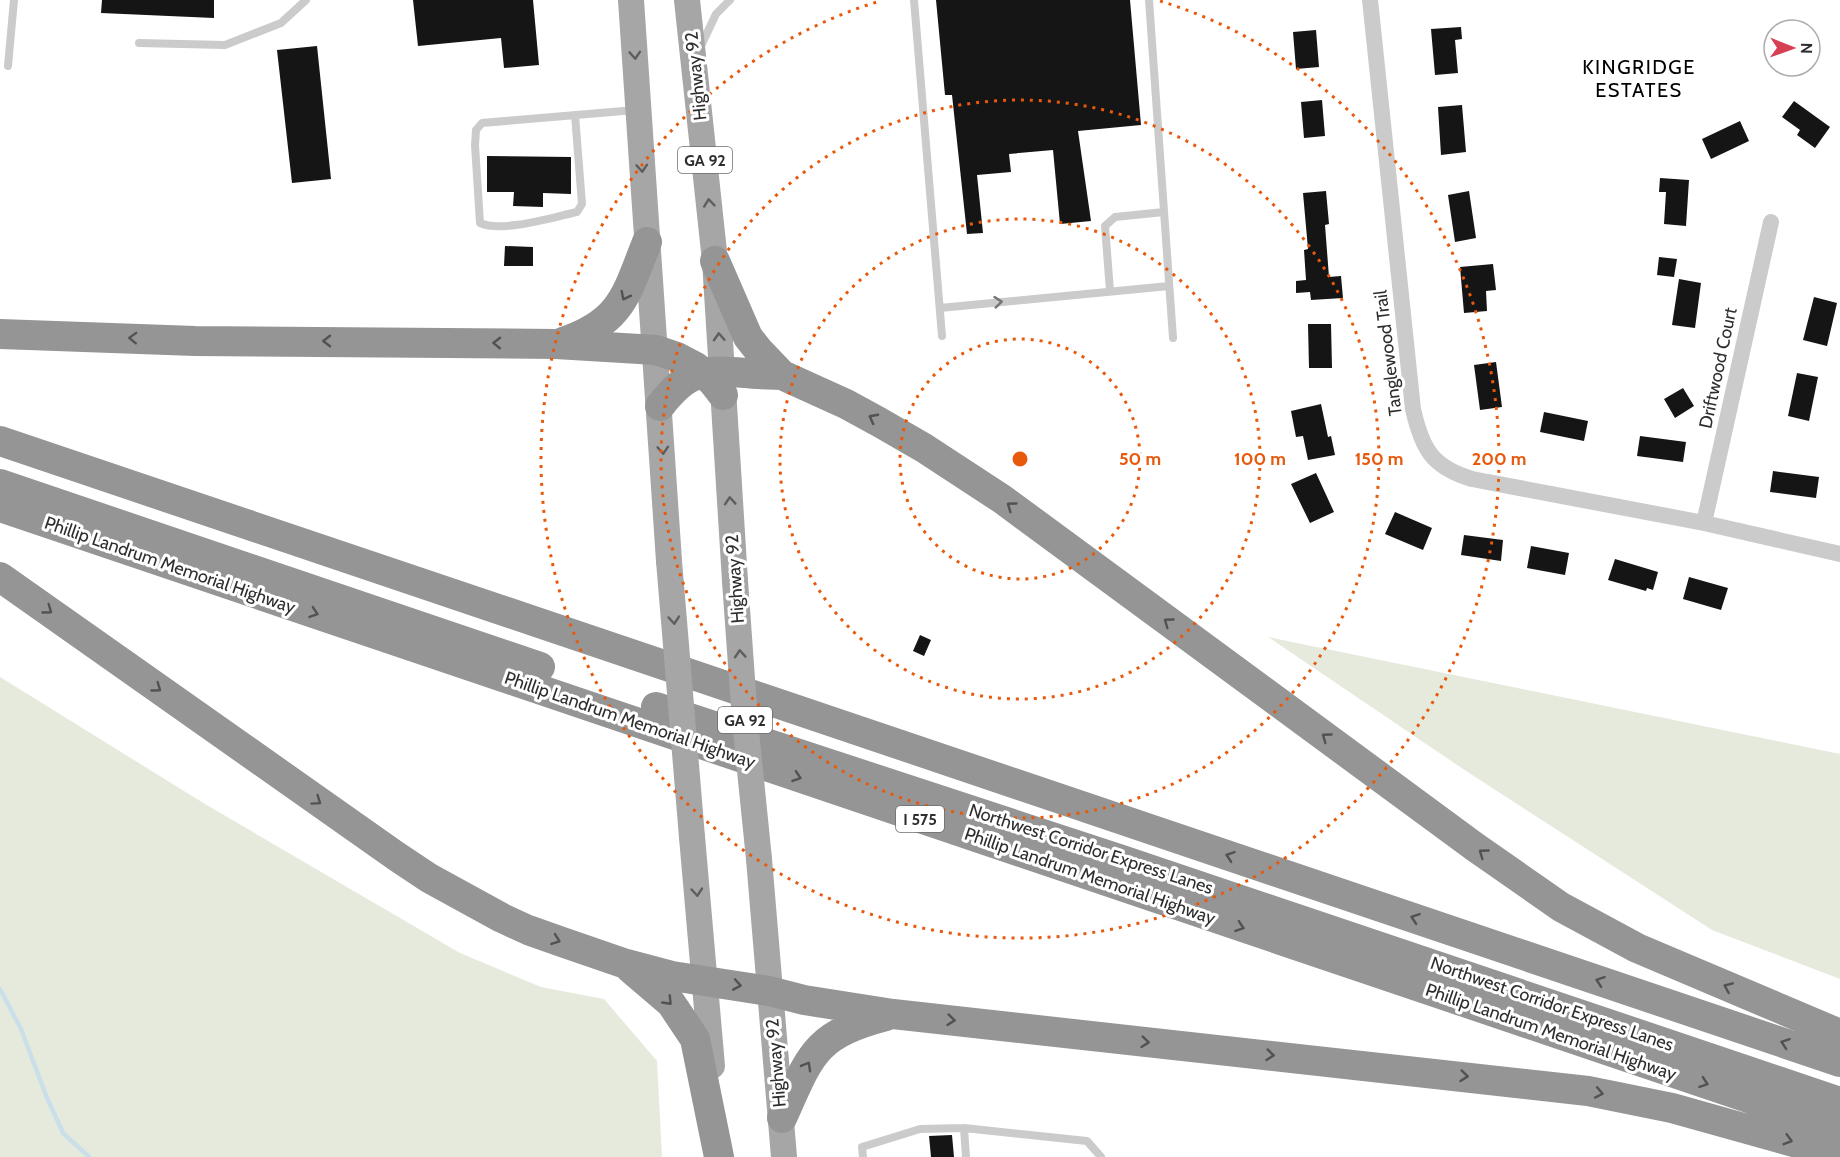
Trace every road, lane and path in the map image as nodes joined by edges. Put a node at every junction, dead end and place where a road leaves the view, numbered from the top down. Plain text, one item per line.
1 (14, 0) edge
2 (306, 0) edge
3 (631, 0) edge
4 (687, 0) edge
5 (730, 0) edge
6 (914, 0) edge
7 (1149, 0) edge
8 (1370, 0) edge
9 (139, 43) dead end
10 (694, 59) junction
11 (8, 66) dead end
12 (638, 109) junction
13 (575, 115) junction
14 (1164, 212) junction
15 (1771, 222) dead end
16 (647, 242) junction
17 (715, 261) junction
18 (1169, 286) junction
19 (1110, 291) junction
20 (940, 308) junction
21 (0, 334) edge
22 (942, 336) dead end
23 (1173, 338) dead end
24 (556, 344) junction
25 (656, 350) junction
26 (782, 375) junction
27 (716, 379) junction
28 (660, 406) junction
29 (0, 441) edge
30 (0, 484) edge
31 (0, 507) edge
32 (1704, 523) junction
33 (1840, 554) edge
34 (0, 577) edge
35 (623, 963) junction
36 (704, 980) junction
37 (770, 991) junction
38 (893, 1014) junction
39 (1840, 1034) edge
40 (1840, 1062) edge
41 (1840, 1102) edge
42 (782, 1118) junction
43 (964, 1128) junction
44 (1840, 1129) edge
45 (1840, 1155) edge
46 (719, 1157) edge
47 (784, 1157) edge
48 (863, 1157) edge
49 (966, 1157) edge
50 (1101, 1157) edge

1 - 11 lane
2 - 9 lane
3 -> 12 main road
4 - 10 main road, Highway 92 / GA 92
5 - 10 lane
6 - 20 lane
7 - 14 lane
8 - 32 street, Tanglewood Trail
17 -> 10 main road, Highway 92 / GA 92
12 - 13 lane
12 -> 16 main road
13 - 13 lane
14 - 18 lane
14 - 19 lane
15 - 32 street, Driftwood Court
16 -> 24 highway
16 - 25 main road
17 - 26 highway
27 -> 17 main road, Highway 92 / GA 92
18 - 19 lane
18 - 23 lane
20 -> 19 lane
20 - 22 lane
24 -> 21 highway
24 - 25 highway
25 - 27 highway
25 - 28 main road
26 - 27 highway
39 -> 26 highway
27 - 28 highway
37 -> 27 main road, Highway 92 / GA 92, bridge
28 -> 36 main road, bridge
40 -> 29 highway
30 - 41 highway, Northwest Corridor Express Lanes
31 -> 44 highway, Phillip Landrum Memorial Highway / I 575
32 - 33 street, Tanglewood Trail
34 -> 35 highway
35 - 36 highway
35 -> 46 highway
36 -> 37 highway
36 - 46 main road
37 - 38 highway
37 - 42 main road, Highway 92 / GA 92
42 -> 38 highway
38 -> 45 highway
42 - 47 main road, Highway 92 / GA 92
43 - 48 lane
43 - 49 lane
43 - 50 lane

